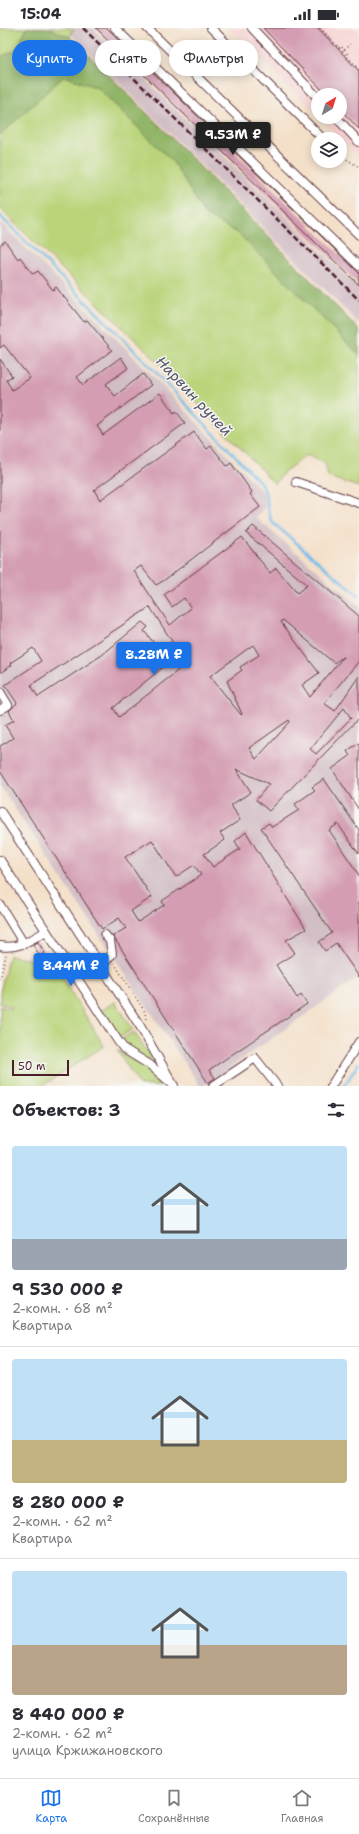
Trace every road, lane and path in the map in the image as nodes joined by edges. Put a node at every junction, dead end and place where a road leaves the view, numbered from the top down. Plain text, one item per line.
1 (115, 28) edge
2 (147, 28) edge
3 (211, 28) edge
4 (252, 28) edge
5 (321, 28) edge
6 (350, 44) dead end
7 (339, 48) junction
8 (344, 50) junction
9 (346, 56) junction
10 (359, 69) edge
11 (311, 91) edge
12 (342, 124) edge
13 (316, 132) edge
14 (359, 142) edge
15 (347, 159) edge
16 (359, 167) edge
17 (359, 235) edge
18 (359, 266) edge
19 (296, 482) dead end
20 (359, 503) edge
21 (0, 692) edge
22 (0, 710) edge
23 (0, 811) edge
24 (0, 860) edge
25 (0, 905) edge
26 (46, 931) junction
27 (105, 935) dead end
28 (24, 944) junction
29 (4, 947) edge
30 (109, 959) junction
31 (101, 967) junction
32 (0, 979) edge
33 (143, 1024) dead end
34 (359, 1042) edge
35 (159, 1058) junction
36 (150, 1065) junction
37 (174, 1085) edge
38 (212, 1086) edge
39 (277, 1086) edge
40 (331, 1086) edge

1 - 18 street
2 - 17 street
3 - 13 street
4 - 11 street
5 - 7 path
6 - 8 path
7 - 8 path
7 - 9 path
8 - 9 path
9 - 10 path
12 - 14 street
15 - 16 path
19 - 20 street
21 - 22 street
23 - 31 street
24 - 26 street
25 - 28 street
26 - 28 street
26 - 36 street
27 - 30 street
28 - 29 street
29 - 32 path
30 - 31 street
30 - 33 path
31 - 35 street
34 - 40 street
35 - 36 street
35 - 37 street
36 - 37 street
38 - 39 street

